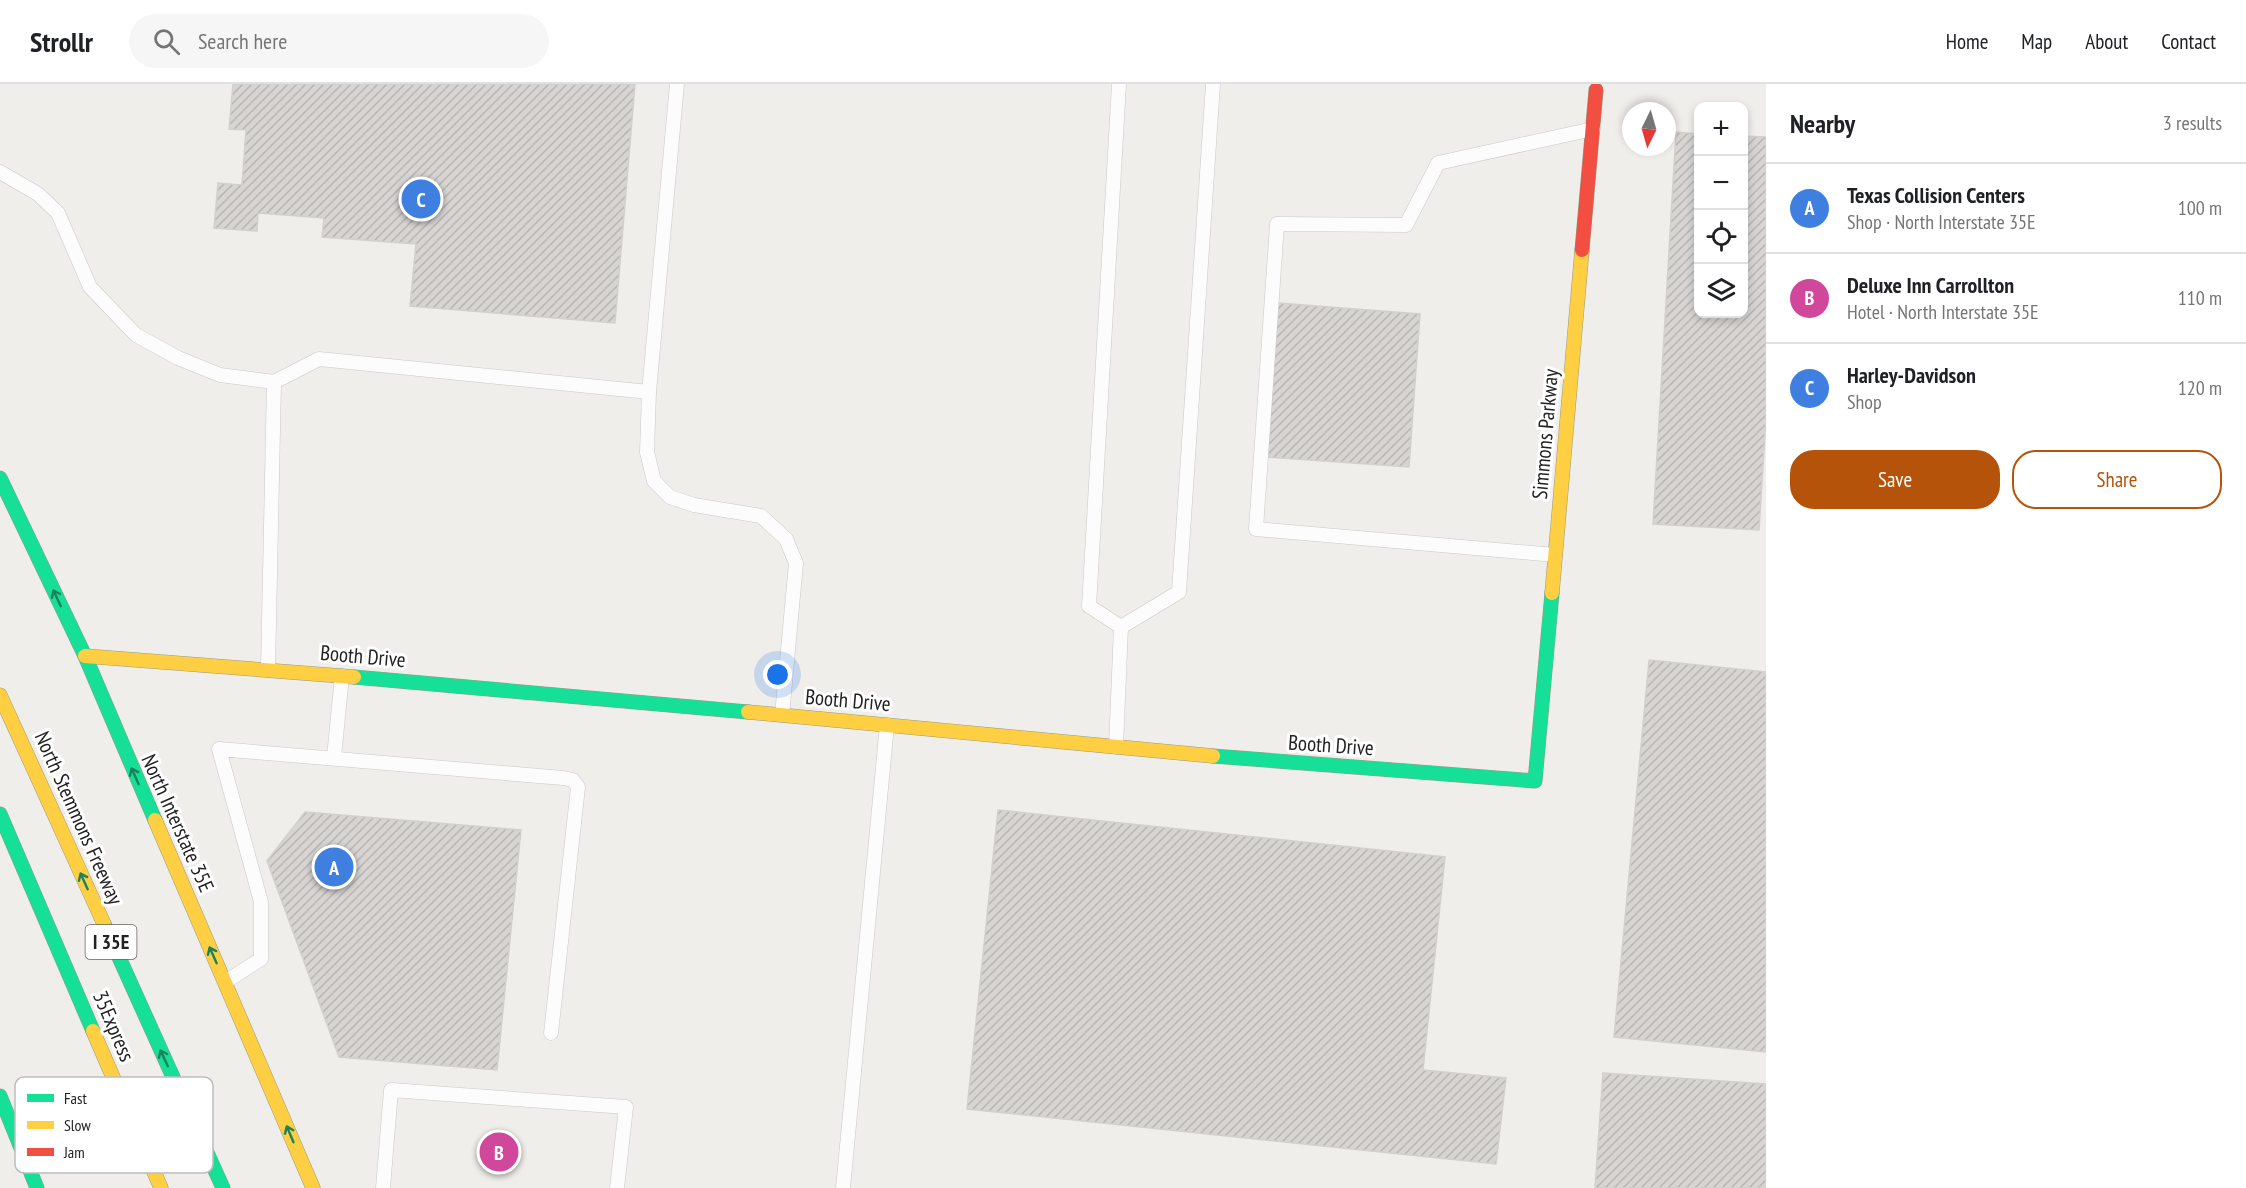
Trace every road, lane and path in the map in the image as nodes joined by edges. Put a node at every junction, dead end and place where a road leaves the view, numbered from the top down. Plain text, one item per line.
1 (677, 84) edge
2 (1119, 84) edge
3 (1214, 84) edge
4 (1596, 90) dead end
5 (1593, 129) junction
6 (0, 172) edge
7 (274, 382) junction
8 (649, 392) junction
9 (0, 478) edge
10 (1555, 555) junction
11 (1121, 627) junction
12 (85, 656) junction
13 (268, 670) junction
14 (342, 676) junction
15 (0, 695) edge
16 (782, 715) junction
17 (887, 725) junction
18 (1116, 747) junction
19 (334, 757) junction
20 (1535, 781) joint
21 (0, 814) edge
22 (225, 982) junction
23 (551, 1033) dead end
24 (113, 1077) edge
25 (173, 1077) edge
26 (0, 1096) edge
27 (15, 1133) edge
28 (213, 1166) edge
29 (31, 1173) edge
30 (155, 1173) edge
31 (37, 1188) edge
32 (161, 1188) edge
33 (223, 1188) edge
34 (313, 1188) edge
35 (383, 1188) edge
36 (617, 1188) edge
37 (843, 1188) edge

1 - 8 lane
2 - 11 lane
3 - 11 lane
4 - 5 main road, Simmons Parkway
5 - 10 main road, Simmons Parkway
5 - 10 lane
6 - 7 lane
7 - 8 lane
7 - 13 lane
8 - 16 lane
12 -> 9 main road, North Interstate 35E
10 - 20 main road, Simmons Parkway
11 - 18 lane
12 - 13 main road, Booth Drive
22 -> 12 main road, North Interstate 35E
13 - 14 main road, Booth Drive
14 - 16 main road, Booth Drive
14 - 19 lane
25 -> 15 main road, North Stemmons Freeway / I 35E
16 - 17 main road, Booth Drive
17 - 18 main road, Booth Drive
17 - 37 lane
18 - 20 main road, Booth Drive
19 - 22 lane
19 - 23 lane
21 - 24 main road, 35Express
34 -> 22 main road, North Interstate 35E
26 - 27 main road
33 -> 28 main road, North Stemmons Freeway / I 35E
29 - 31 main road
30 - 32 main road, 35Express
35 - 36 lane

